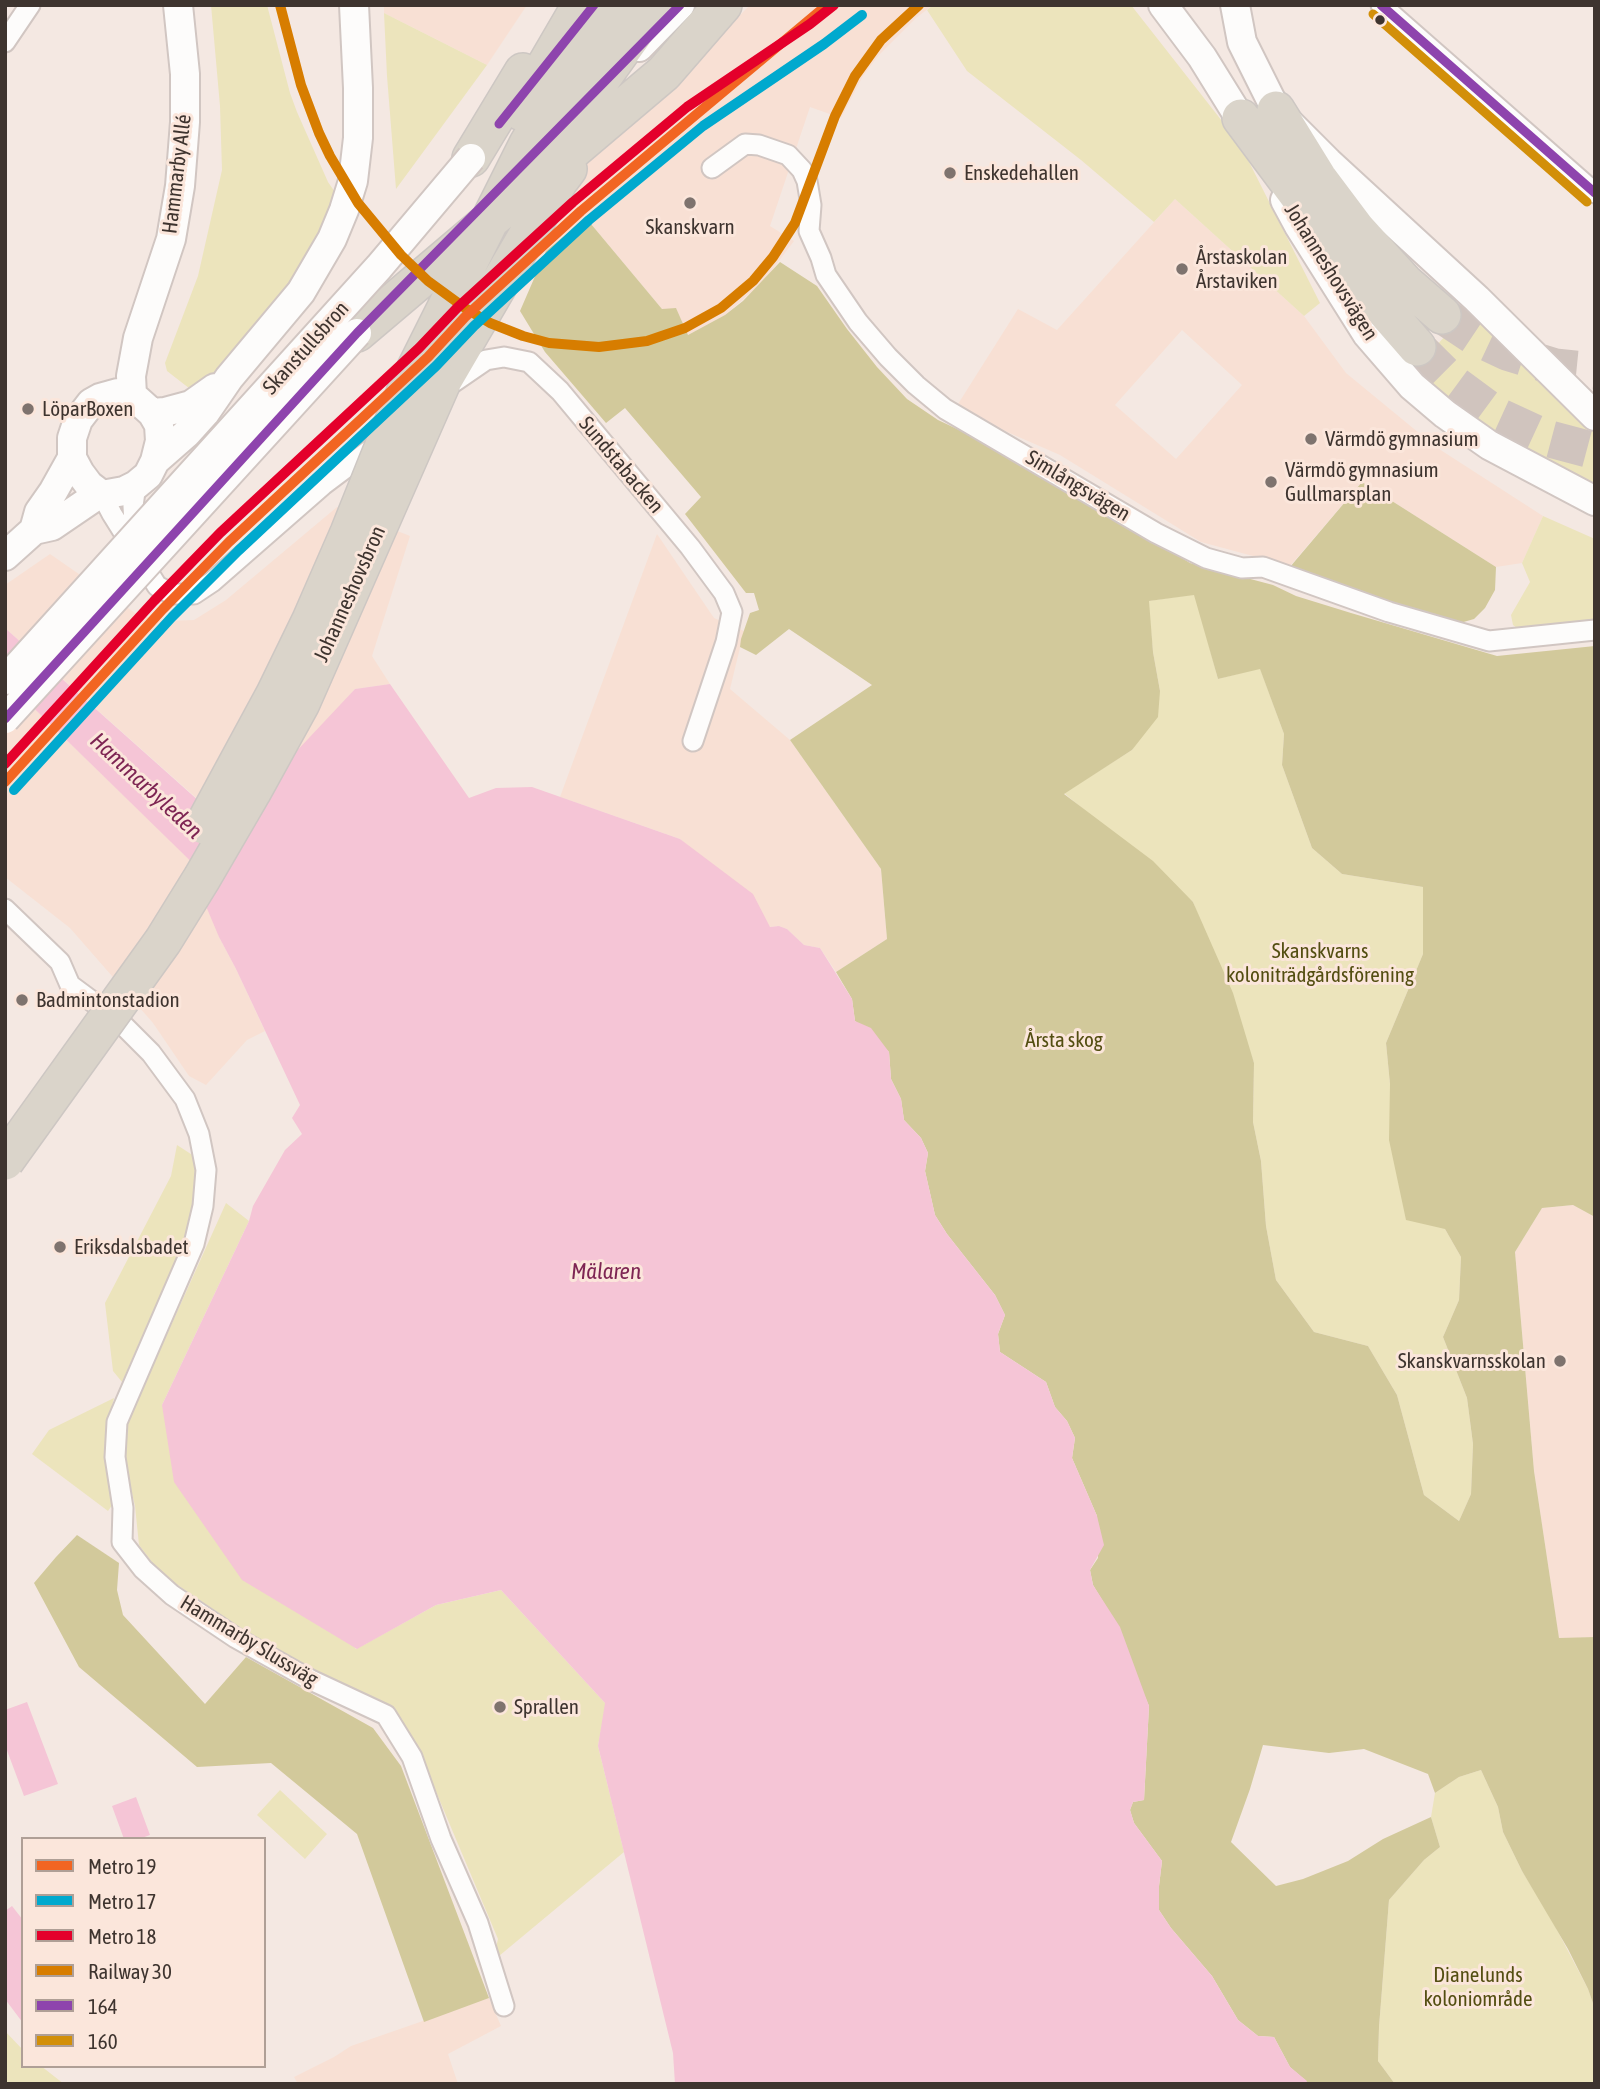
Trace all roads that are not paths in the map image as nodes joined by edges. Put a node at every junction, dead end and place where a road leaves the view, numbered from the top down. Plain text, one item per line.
1 (30, 5) edge
2 (178, 5) edge
3 (354, 5) edge
4 (564, 5) edge
5 (581, 5) edge
6 (594, 5) edge
7 (621, 5) edge
8 (654, 5) edge
9 (680, 5) edge
10 (706, 5) edge
11 (723, 5) edge
12 (1163, 5) edge
13 (1235, 5) edge
14 (1381, 5) edge
15 (5, 42) edge
16 (1276, 110) junction
17 (1241, 118) junction
18 (471, 158) junction
19 (712, 168) dead end
20 (1595, 192) edge
21 (1443, 315) tunnel mouth
22 (357, 333) junction
23 (138, 338) junction
24 (1417, 347) tunnel mouth
25 (229, 378) junction
26 (427, 379) junction
27 (100, 398) junction
28 (142, 404) junction
29 (1595, 416) edge
30 (377, 444) junction
31 (72, 458) junction
32 (155, 461) junction
33 (136, 485) junction
34 (101, 494) junction
35 (1595, 501) edge
36 (34, 530) junction
37 (136, 550) junction
38 (5, 556) edge
39 (374, 586) dead end
40 (1595, 631) edge
41 (5, 680) edge
42 (5, 719) edge
43 (693, 741) dead end
44 (5, 909) edge
45 (5, 1119) edge
46 (5, 1161) edge
47 (504, 2006) dead end

1 - 15 street
2 - 23 main road, Hammarby Allé
3 - 25 main road
4 - 18 highway
5 - 26 highway
6 - 18 main road, Skanstullsbron
7 - 26 highway, Johanneshovsbron
8 - 26 highway, Johanneshovsbron
9 - 22 main road, Skanstullsbron
10 - 26 highway
11 - 22 highway
12 - 17 main road, Johanneshovsvägen
13 - 16 main road
14 - 20 street
16 - 21 highway
16 - 29 main road
17 - 24 highway
17 - 35 main road, Johanneshovsvägen
18 - 41 main road, Skanstullsbron, bridge
19 - 40 street, Simlångsvägen
22 - 42 main road, Skanstullsbron, bridge
23 - 27 main road, Hammarby Allé
23 - 28 main road, Hammarby Allé
25 - 28 main road
25 - 32 main road
26 - 45 highway, Johanneshovsbron, bridge
26 - 46 highway, Johanneshovsbron, bridge
27 - 28 main road
27 - 31 main road
28 - 32 main road
30 - 37 street, Sundstabacken
30 - 39 street
30 - 43 street, Sundstabacken
31 - 34 main road
31 - 36 main road
32 - 33 main road
33 - 34 main road
33 - 37 street, Sundstabacken
34 - 36 main road
34 - 37 street, Sundstabacken
36 - 38 main road
44 - 47 street, Hammarby Slussväg

